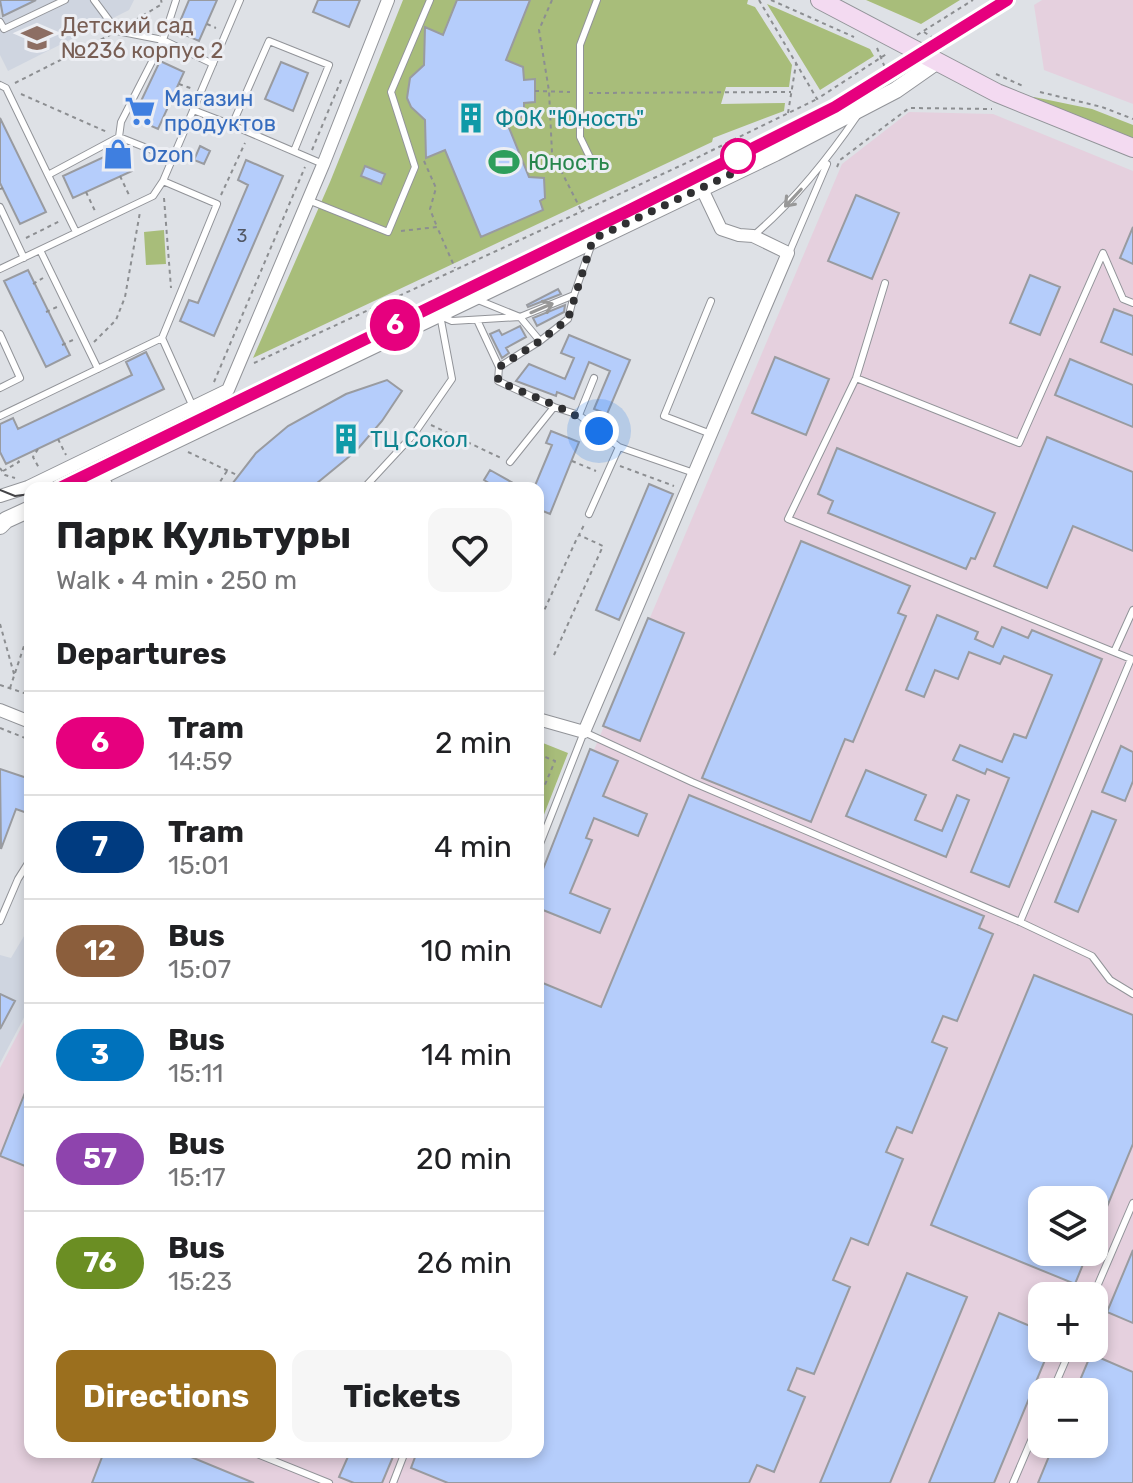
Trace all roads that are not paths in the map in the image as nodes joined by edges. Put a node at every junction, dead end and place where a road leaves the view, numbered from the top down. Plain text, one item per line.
1 (65, 0) edge
2 (94, 0) edge
3 (176, 0) edge
4 (240, 0) edge
5 (388, 0) edge
6 (430, 0) edge
7 (597, 0) edge
8 (820, 0) edge
9 (0, 22) edge
10 (163, 40) junction
11 (936, 62) junction
12 (213, 64) junction
13 (3, 86) edge
14 (862, 109) junction
15 (193, 110) junction
16 (232, 125) junction
17 (119, 137) junction
18 (1133, 148) edge
19 (294, 151) junction
20 (830, 157) junction
21 (172, 158) junction
22 (323, 165) junction
23 (595, 168) dead end
24 (48, 175) junction
25 (163, 181) junction
26 (702, 189) junction
27 (308, 200) junction
28 (0, 207) edge
29 (76, 232) junction
30 (753, 236) junction
31 (593, 239) junction
32 (40, 250) junction
33 (788, 253) junction
34 (24, 258) junction
35 (0, 269) edge
36 (885, 283) dead end
37 (574, 295) junction
38 (475, 299) junction
39 (711, 301) dead end
40 (1133, 303) edge
41 (440, 315) junction
42 (520, 317) junction
43 (478, 322) junction
44 (0, 334) edge
45 (162, 338) junction
46 (540, 341) junction
47 (499, 367) junction
48 (98, 369) junction
49 (594, 378) dead end
50 (856, 378) junction
51 (0, 388) edge
52 (228, 390) junction
53 (193, 407) junction
54 (554, 407) junction
55 (238, 412) junction
56 (579, 415) junction
57 (0, 416) edge
58 (711, 434) junction
59 (619, 447) junction
60 (510, 462) road end
61 (694, 473) junction
62 (38, 482) edge
63 (107, 482) edge
64 (370, 482) edge
65 (24, 488) edge
66 (0, 496) edge
67 (24, 511) edge
68 (589, 514) road end
69 (2, 519) edge
70 (1133, 610) edge
71 (1114, 652) junction
72 (0, 710) edge
73 (24, 720) edge
74 (544, 721) edge
75 (584, 732) junction
76 (544, 843) edge
77 (24, 870) edge
78 (0, 921) edge
79 (1020, 922) junction
80 (1133, 994) edge
81 (1133, 1203) edge
82 (1099, 1282) edge
83 (1028, 1448) edge
84 (267, 1458) edge
85 (403, 1458) edge
86 (329, 1483) edge
87 (393, 1483) edge
88 (1013, 1483) edge

1 - 9 lane
2 - 10 lane
3 - 10 lane
4 - 12 lane
5 - 22 street
6 - 27 lane
7 - 23 lane
8 - 11 main road
10 - 12 lane
10 - 17 lane
11 - 14 street
11 - 18 main road
12 - 15 lane
13 - 24 lane
14 - 20 lane
14 - 26 street
15 - 16 lane
15 - 21 lane
16 - 19 lane
16 - 19 lane
17 - 21 lane
17 - 24 lane
19 - 22 lane
20 -> 30 lane
20 - 33 lane
21 - 25 lane
22 - 27 street
24 - 29 lane
25 - 29 lane
25 - 45 lane
26 - 30 street
26 - 31 street
27 - 52 street
28 - 34 lane
29 - 32 lane
30 - 33 street
31 - 37 lane
31 - 38 street
32 - 34 lane
32 - 48 lane
33 - 58 street
34 - 35 lane
36 - 50 lane
42 -> 37 lane
37 - 46 lane
38 - 41 street
38 - 42 lane
39 - 58 lane
40 - 50 lane
41 - 43 lane
41 - 55 street
41 - 64 lane
42 - 43 lane
42 - 46 lane
43 - 47 lane
44 - 51 lane
45 - 48 lane
45 - 53 lane
46 - 47 lane
47 - 54 lane
48 - 57 lane
49 - 56 lane
50 - 71 lane
52 - 53 street
52 - 55 street
53 - 62 street
54 - 56 lane
54 - 60 lane
55 - 63 street
56 - 59 lane
58 - 61 street
59 - 61 lane
59 - 68 lane
61 - 75 street
65 - 66 street
67 - 69 street
70 - 71 lane
71 - 79 lane
72 - 73 street
74 - 75 street
75 - 76 lane
75 - 79 lane
77 - 78 lane
79 - 80 lane
81 - 82 lane
83 - 88 lane
84 - 86 lane
85 - 87 lane

